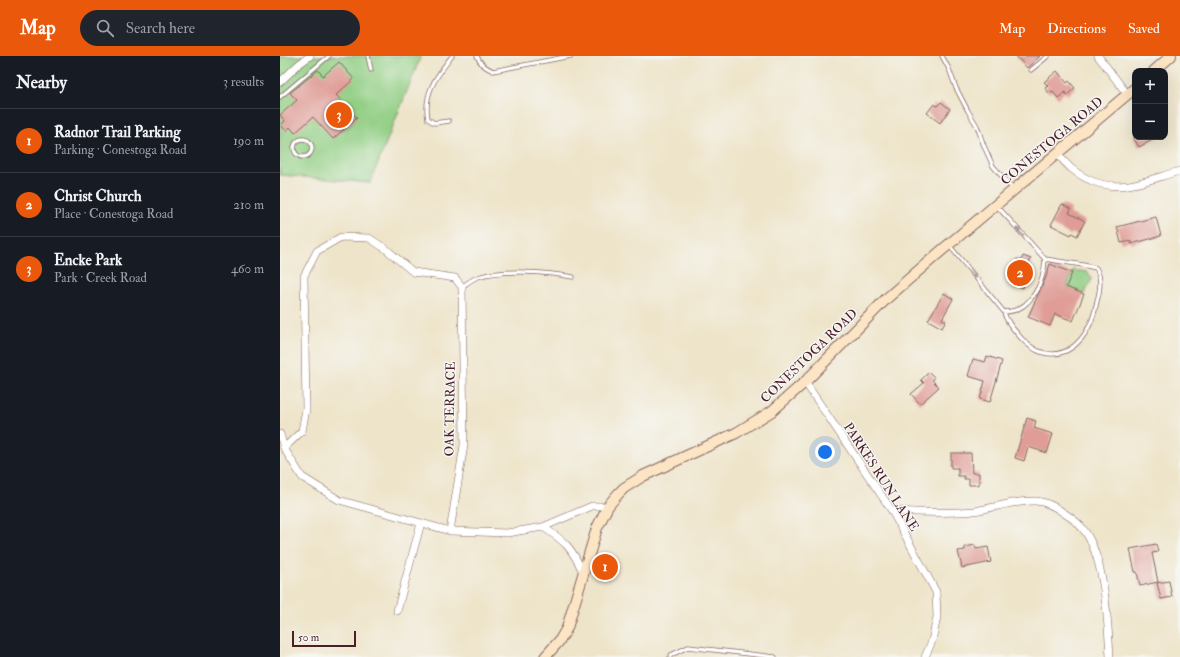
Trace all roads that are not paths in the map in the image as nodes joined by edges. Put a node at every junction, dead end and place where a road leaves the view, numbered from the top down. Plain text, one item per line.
1 (310, 56) edge
2 (328, 56) edge
3 (368, 56) edge
4 (452, 56) edge
5 (476, 56) edge
6 (571, 56) edge
7 (942, 56) edge
8 (1048, 56) edge
9 (1098, 56) edge
10 (1171, 56) edge
11 (1157, 68) edge
12 (371, 70) dead end
13 (1031, 70) dead end
14 (280, 82) edge
15 (1131, 92) edge
16 (280, 97) edge
17 (449, 121) dead end
18 (1057, 154) junction
19 (306, 156) joint
20 (1180, 171) edge
21 (1014, 190) junction
22 (996, 205) junction
23 (949, 244) junction
24 (1045, 259) junction
25 (572, 277) dead end
26 (462, 287) junction
27 (1004, 312) junction
28 (805, 382) junction
29 (280, 434) edge
30 (284, 448) junction
31 (608, 506) junction
32 (892, 511) junction
33 (421, 523) junction
34 (543, 527) junction
35 (450, 531) junction
36 (583, 572) junction
37 (397, 611) dead end
38 (545, 657) edge
39 (670, 657) edge
40 (775, 657) edge
41 (926, 657) edge
42 (1110, 657) edge

1 - 14 street
2 - 16 lane
3 - 12 lane
4 - 17 lane
5 - 6 lane
7 - 21 lane
8 - 13 lane
9 - 15 street
10 - 11 main road
15 - 18 main road, CONESTOGA ROAD
18 - 20 street
18 - 21 main road, CONESTOGA ROAD
19 - 19 lane
21 - 22 main road, CONESTOGA ROAD
22 - 23 main road, CONESTOGA ROAD
24 -> 22 lane
23 -> 27 lane
23 - 28 main road, CONESTOGA ROAD
24 - 27 lane
24 - 27 lane
25 - 26 lane
26 - 30 street
26 - 35 street, OAK TERRACE
28 - 31 main road, CONESTOGA ROAD
28 - 32 street, PARKES RUN LANE
29 - 30 street
30 - 33 street
31 - 34 street
31 - 36 main road, CONESTOGA ROAD
32 - 41 street, PARKES RUN LANE
32 - 42 street
33 - 35 street
33 - 37 street
34 - 35 street
34 - 36 street
36 - 38 main road, CONESTOGA ROAD
39 - 40 lane

